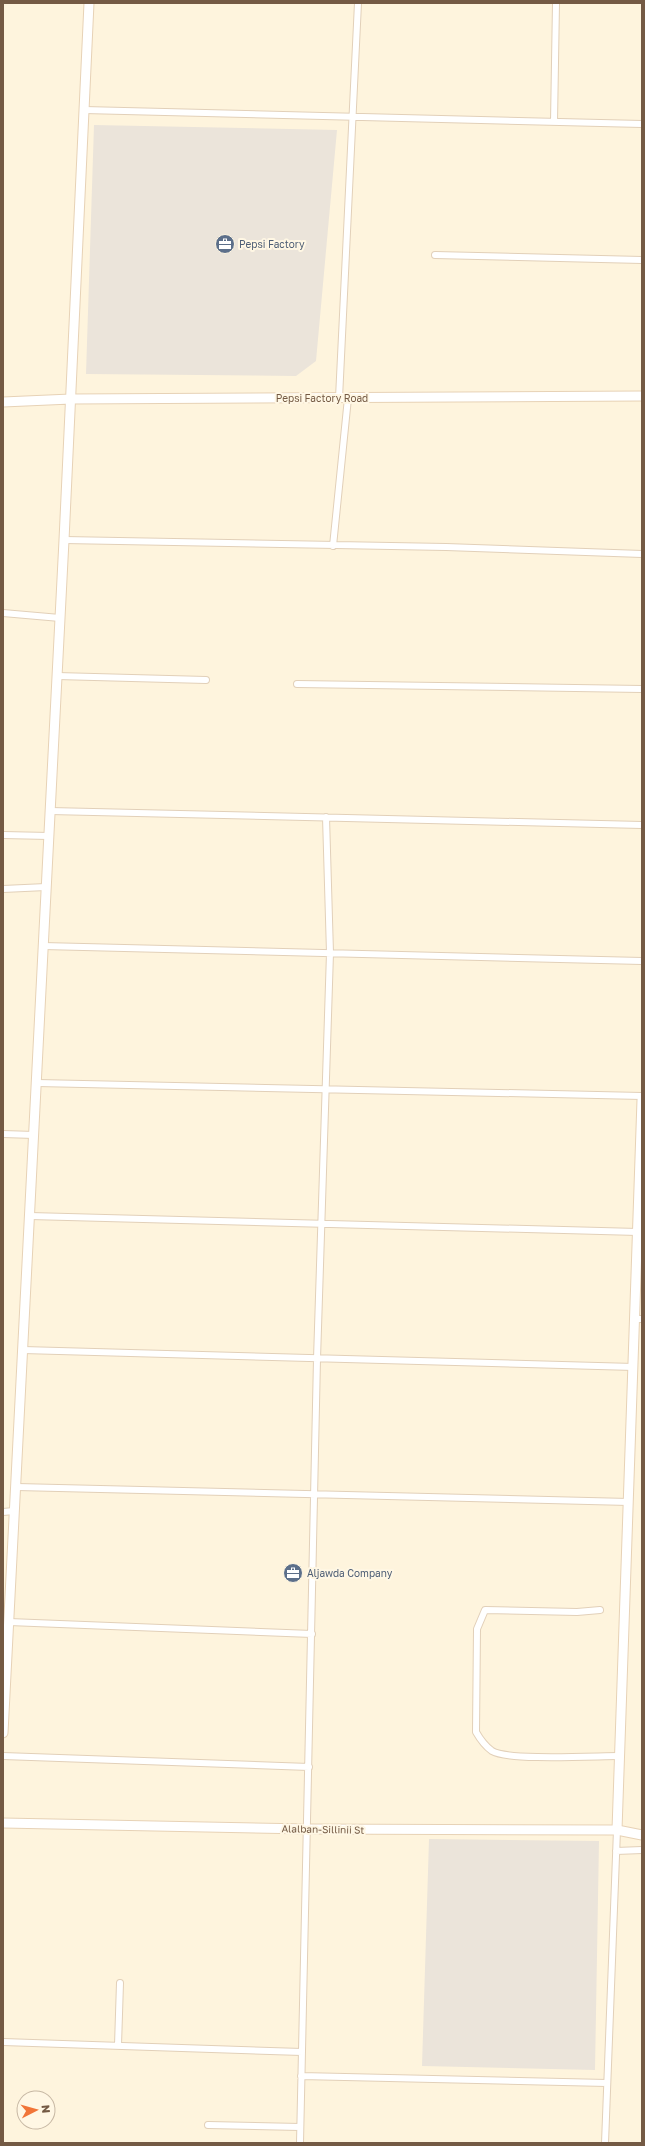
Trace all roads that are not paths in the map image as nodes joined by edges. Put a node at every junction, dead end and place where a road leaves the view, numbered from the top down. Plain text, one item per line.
1 (89, 3) edge
2 (358, 3) edge
3 (556, 3) edge
4 (84, 110) junction
5 (353, 118) junction
6 (554, 122) junction
7 (642, 124) edge
8 (435, 255) dead end
9 (642, 260) edge
10 (642, 396) edge
11 (343, 398) junction
12 (71, 399) junction
13 (3, 402) edge
14 (64, 540) junction
15 (333, 546) junction
16 (642, 554) edge
17 (3, 613) edge
18 (60, 618) junction
19 (57, 676) junction
20 (206, 680) dead end
21 (297, 684) dead end
22 (642, 689) edge
23 (50, 811) junction
24 (326, 817) junction
25 (642, 825) edge
26 (3, 835) edge
27 (49, 836) junction
28 (46, 887) junction
29 (3, 889) edge
30 (43, 946) junction
31 (330, 954) junction
32 (642, 961) edge
33 (37, 1083) junction
34 (326, 1089) junction
35 (642, 1096) edge
36 (642, 1100) edge
37 (3, 1134) edge
38 (34, 1135) junction
39 (30, 1216) junction
40 (321, 1223) junction
41 (638, 1232) junction
42 (639, 1319) edge
43 (23, 1350) junction
44 (317, 1359) junction
45 (634, 1367) junction
46 (16, 1487) junction
47 (315, 1496) junction
48 (629, 1502) junction
49 (14, 1511) junction
50 (3, 1512) edge
51 (600, 1610) dead end
52 (9, 1622) junction
53 (312, 1634) junction
54 (3, 1701) edge
55 (3, 1733) edge
56 (3, 1756) edge
57 (619, 1756) junction
58 (309, 1767) junction
59 (3, 1823) edge
60 (308, 1829) junction
61 (617, 1830) junction
62 (642, 1835) edge
63 (642, 1850) edge
64 (616, 1851) junction
65 (120, 1983) dead end
66 (3, 2042) edge
67 (118, 2045) junction
68 (302, 2052) junction
69 (301, 2076) junction
70 (607, 2083) junction
71 (208, 2125) dead end
72 (300, 2127) junction
73 (300, 2143) edge
74 (605, 2143) edge

1 - 4 street
2 - 5 street
3 - 6 street
4 - 5 street
4 - 12 street
5 - 6 street
5 - 11 street
6 - 7 street
8 - 9 street
10 - 11 street, Pepsi Factory Road
11 - 12 street, Pepsi Factory Road
11 - 15 street
12 - 13 street, Pepsi Factory Road
12 - 14 street
14 - 15 street
14 - 18 street
15 - 16 street
17 - 18 street
18 - 19 street
19 - 20 street
19 - 23 street
21 - 22 street
23 - 24 street
23 - 27 street
24 - 25 street
24 - 31 street
26 - 27 street
27 - 28 street
28 - 29 street
28 - 30 street
30 - 31 street
30 - 33 street
31 - 32 street
31 - 34 street
33 - 34 street
33 - 38 street
34 - 35 street
34 - 40 street
36 - 41 street
37 - 38 street
38 - 39 street
39 - 40 street
39 - 43 street
40 - 41 street
40 - 44 street
41 - 42 street
42 - 45 street
43 - 44 street
43 - 46 street
44 - 45 street
44 - 47 street
45 - 48 street
46 - 47 street
46 - 49 street
47 - 48 street
47 - 53 street
48 - 57 street
49 - 50 street
49 - 52 street
51 - 57 street
52 - 53 street
52 - 54 street
53 - 58 street
54 - 55 street
56 - 58 street
57 - 61 street
58 - 60 street
59 - 60 street, Alalban-Sillinii St
60 - 61 street, Alalban-Sillinii St
60 - 68 street
61 - 62 street, Alalban-Sillinii St
61 - 64 street
63 - 64 street
64 - 70 street
65 - 67 street
66 - 67 street
67 - 68 street
68 - 69 street
69 - 70 street
69 - 72 street
70 - 74 street
71 - 72 street
72 - 73 street

